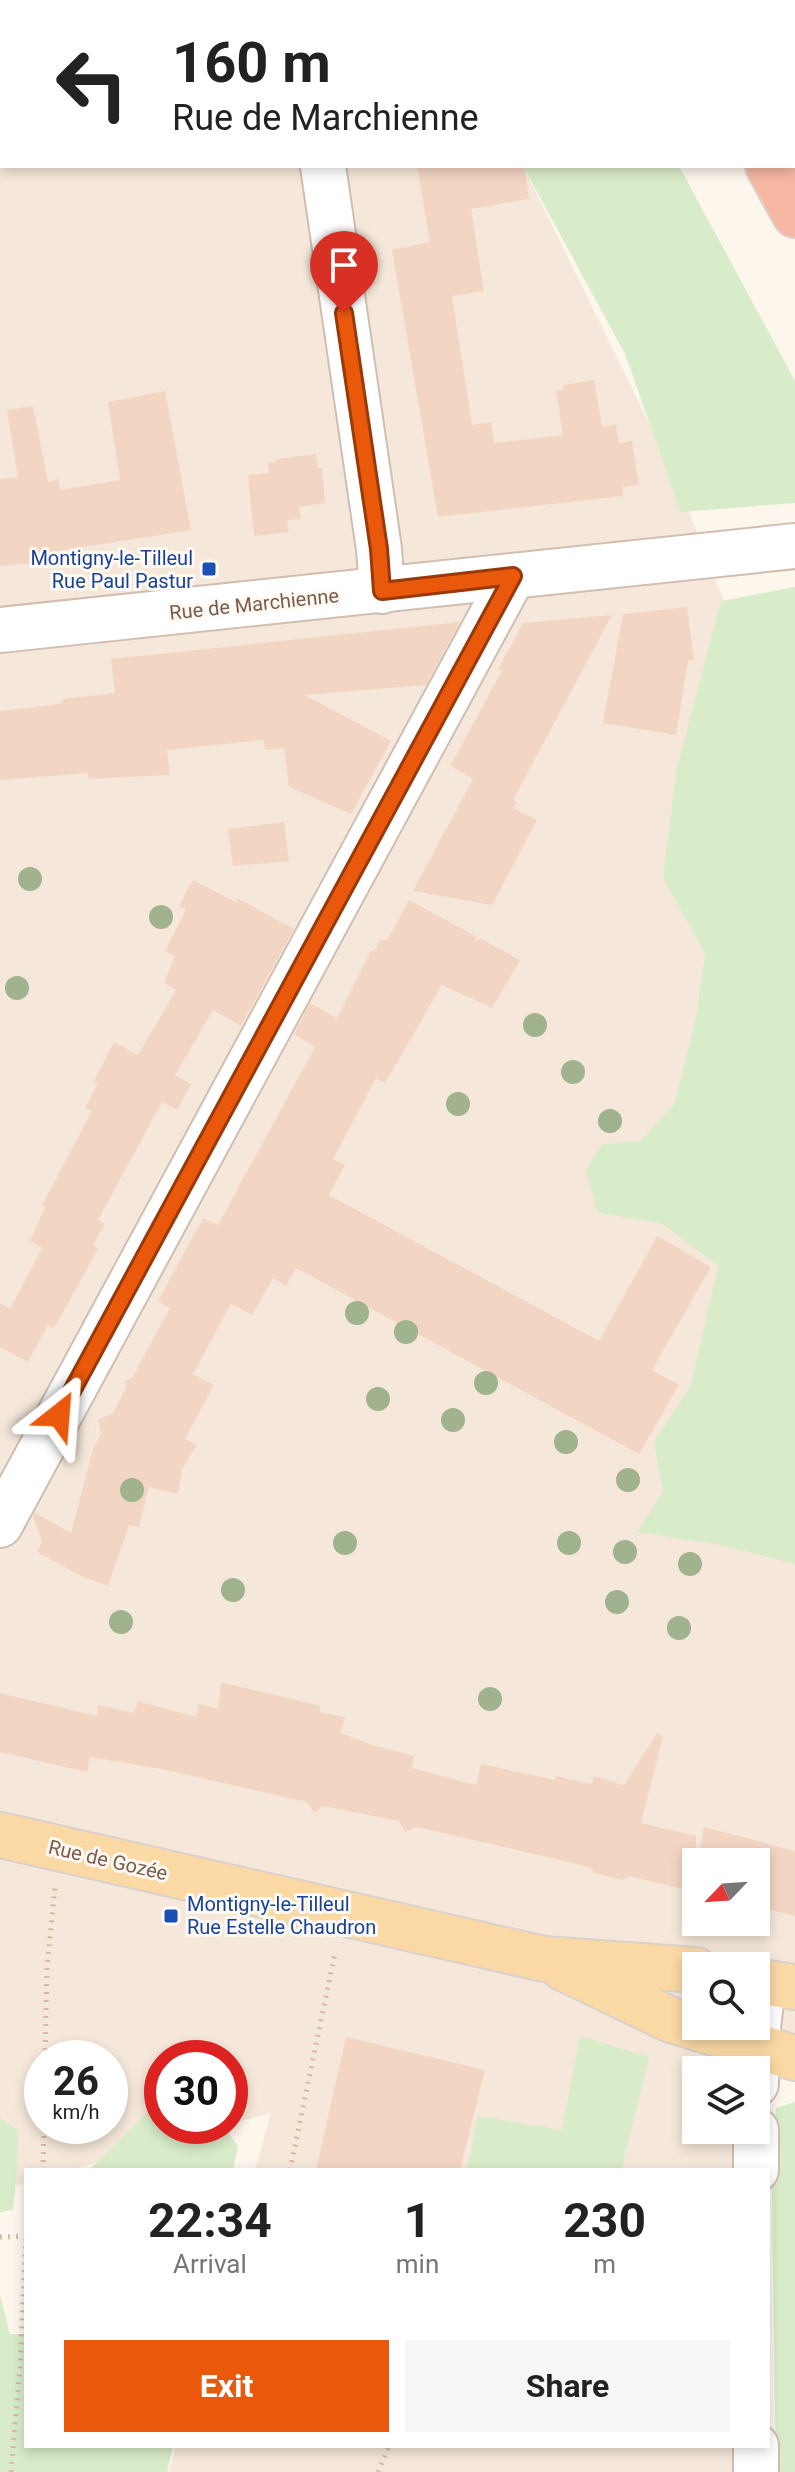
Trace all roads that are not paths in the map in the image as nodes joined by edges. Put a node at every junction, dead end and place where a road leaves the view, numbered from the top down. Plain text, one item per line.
1 (323, 168) edge
2 (769, 168) edge
3 (795, 215) edge
4 (795, 546) edge
5 (513, 576) junction
6 (382, 591) junction
7 (0, 630) edge
8 (0, 1525) edge
9 (0, 1835) edge
10 (544, 1959) junction
11 (682, 1969) edge
12 (771, 1983) edge
13 (753, 2056) edge
14 (769, 2056) edge
15 (756, 2144) edge
16 (756, 2168) edge
17 (756, 2448) edge
18 (756, 2472) edge

1 - 6 street
2 - 3 highway
4 - 5 street, Rue de Marchienne
5 - 6 street, Rue de Marchienne
5 - 8 street
6 - 7 street, Rue de Marchienne
9 - 10 main road, Rue de Gozée
10 - 11 main road, Rue de Gozée
10 - 13 main road, Rue de Gozée
12 - 14 street
15 - 16 street
17 - 18 street

